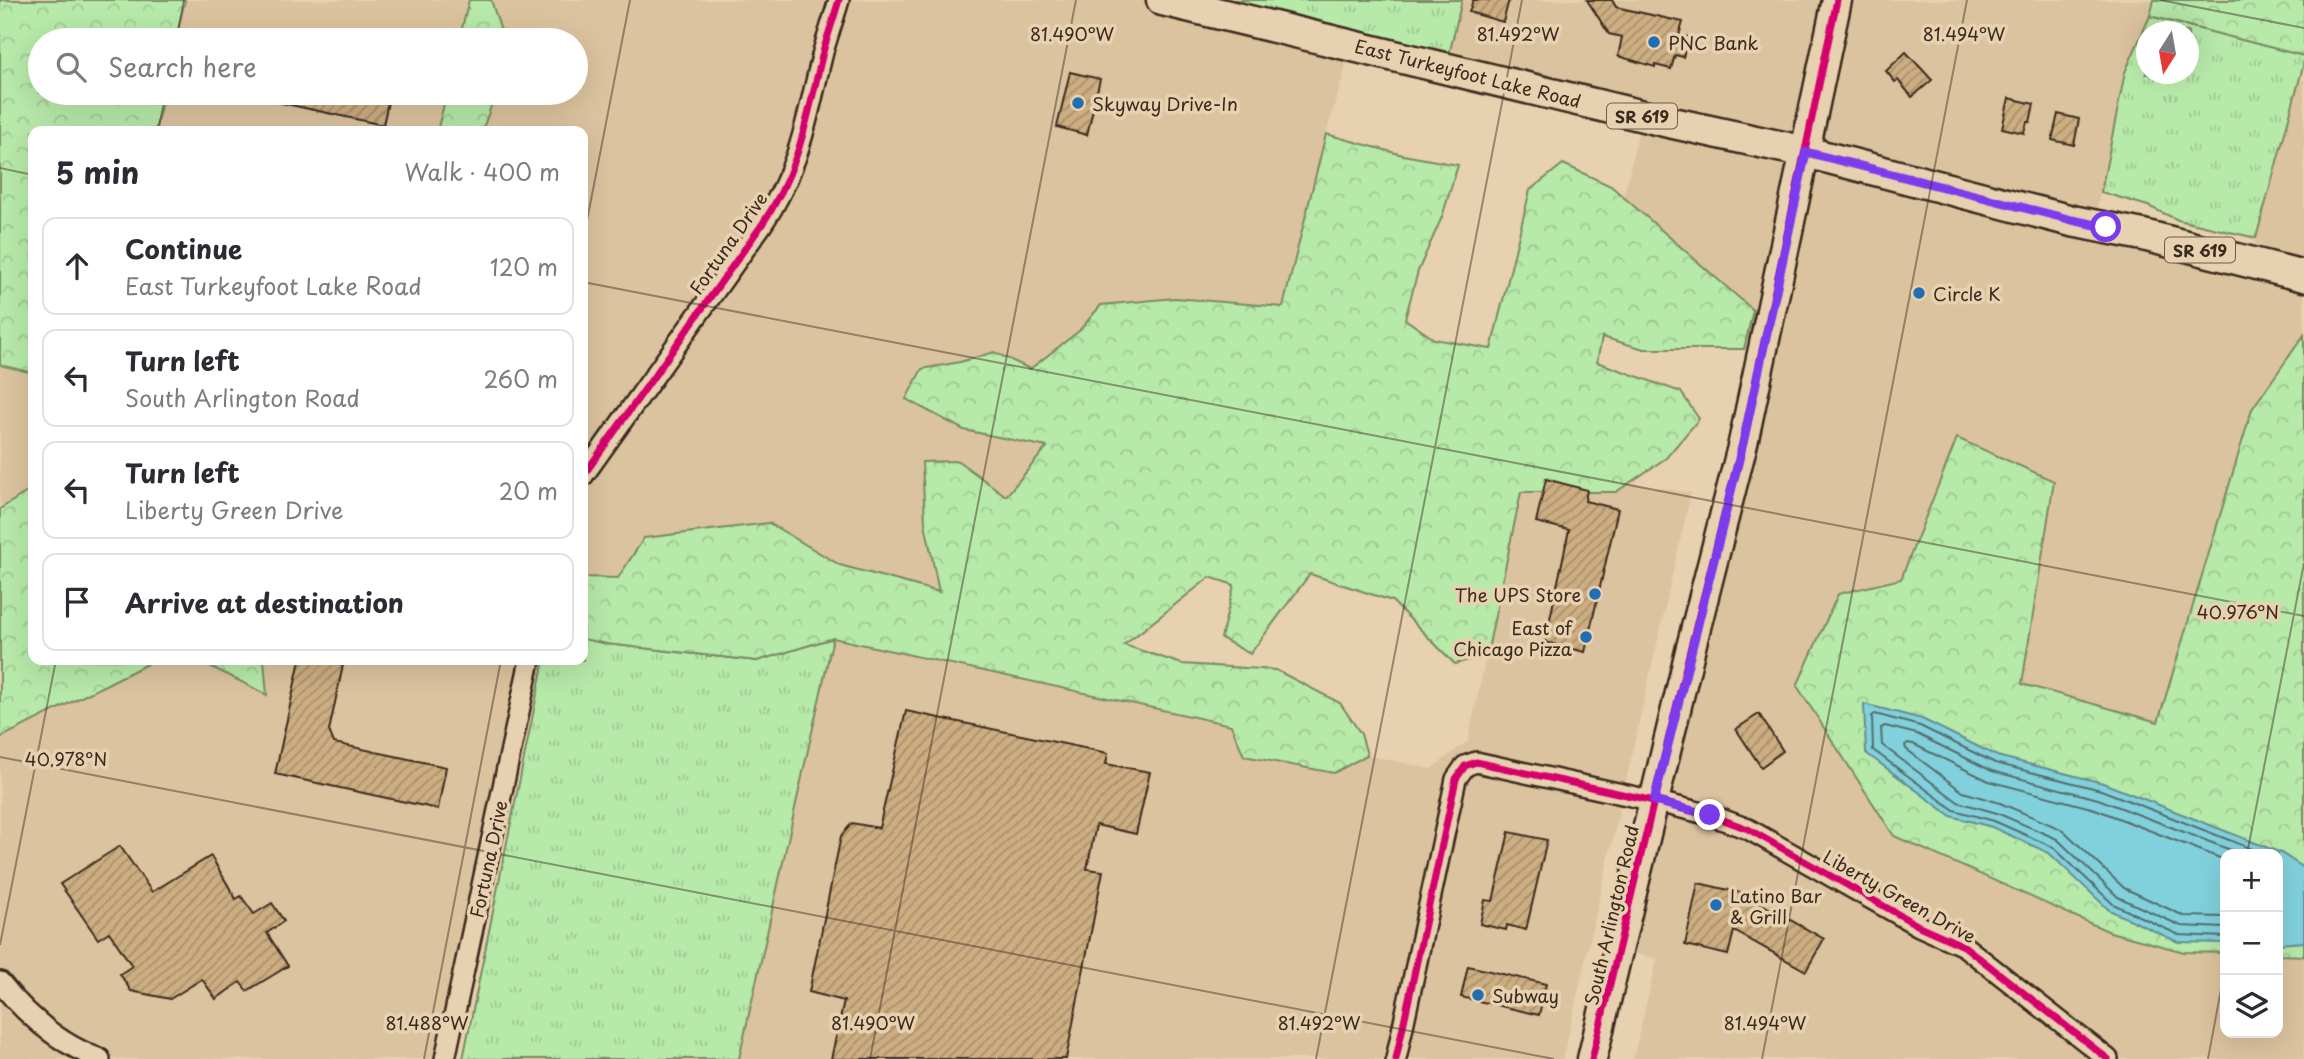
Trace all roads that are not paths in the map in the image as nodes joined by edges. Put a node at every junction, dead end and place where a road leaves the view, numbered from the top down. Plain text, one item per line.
1 (839, 0) edge
2 (1162, 0) edge
3 (1837, 0) edge
4 (1806, 152) junction
5 (2304, 276) edge
6 (588, 469) edge
7 (529, 665) edge
8 (1654, 801) junction
9 (0, 982) edge
10 (100, 1059) edge
11 (445, 1059) edge
12 (1396, 1059) edge
13 (1592, 1059) edge
14 (2108, 1059) edge

1 - 6 street, Fortuna Drive
2 - 4 main road, East Turkeyfoot Lake Road / SR 619
3 - 4 main road, South Arlington Road
4 - 5 main road, East Turkeyfoot Lake Road / SR 619
4 - 8 main road, South Arlington Road
7 - 11 street, Fortuna Drive
8 - 12 street, Liberty Green Drive
8 - 13 main road, South Arlington Road
8 - 14 street, Liberty Green Drive
9 - 10 street

